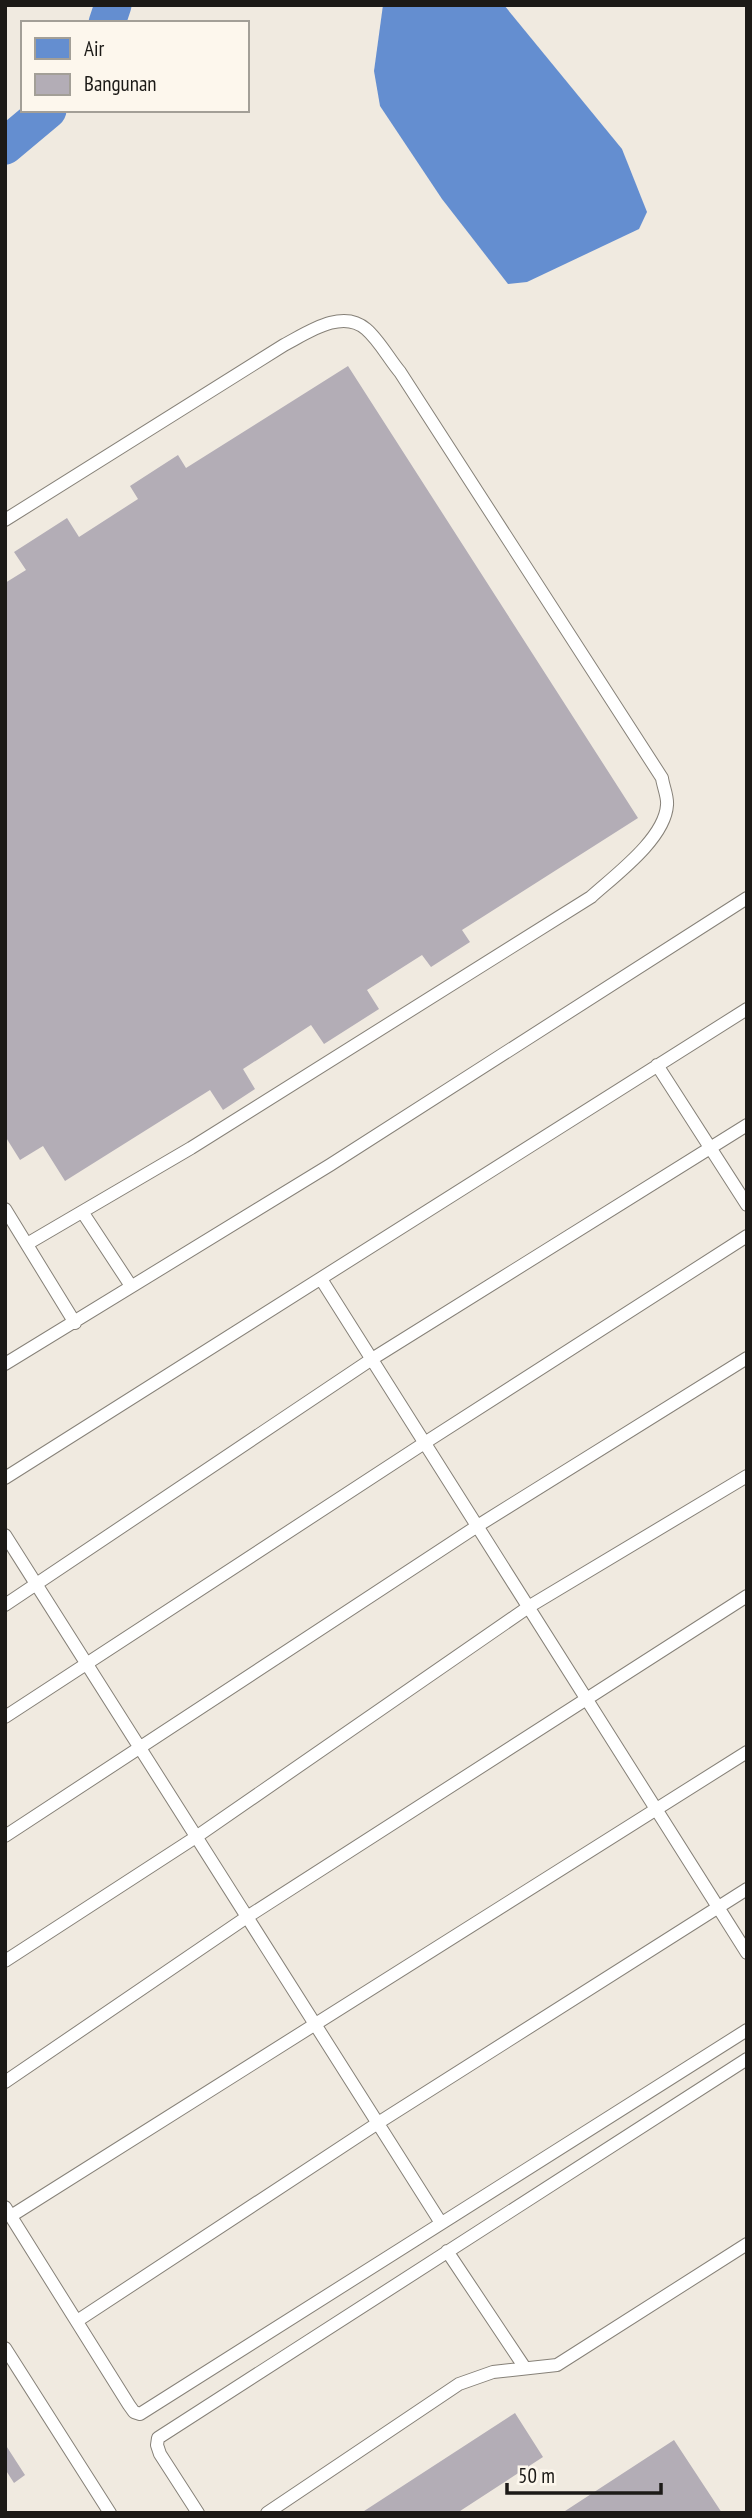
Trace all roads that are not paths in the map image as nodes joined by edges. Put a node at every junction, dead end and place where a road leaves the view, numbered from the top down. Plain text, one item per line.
1 (5, 520) edge
2 (747, 898) edge
3 (747, 1009) edge
4 (657, 1065) junction
5 (747, 1125) edge
6 (710, 1148) junction
7 (747, 1205) edge
8 (5, 1209) edge
9 (83, 1213) junction
10 (747, 1236) edge
11 (27, 1244) junction
12 (321, 1279) junction
13 (131, 1286) junction
14 (75, 1323) junction
15 (747, 1358) edge
16 (372, 1359) junction
17 (5, 1364) edge
18 (426, 1442) junction
19 (747, 1476) edge
20 (5, 1478) edge
21 (479, 1525) junction
22 (5, 1535) edge
23 (36, 1584) junction
24 (747, 1596) edge
25 (5, 1605) edge
26 (530, 1606) junction
27 (87, 1664) junction
28 (586, 1698) junction
29 (5, 1717) edge
30 (140, 1748) junction
31 (747, 1752) edge
32 (657, 1808) junction
33 (5, 1836) edge
34 (197, 1837) junction
35 (747, 1889) edge
36 (716, 1908) junction
37 (247, 1917) junction
38 (747, 1953) edge
39 (5, 1961) edge
40 (316, 2025) junction
41 (747, 2030) edge
42 (747, 2060) edge
43 (5, 2082) edge
44 (378, 2123) junction
45 (8, 2212) edge
46 (442, 2223) junction
47 (747, 2244) edge
48 (447, 2251) junction
49 (77, 2321) junction
50 (5, 2348) edge
51 (525, 2368) junction
52 (110, 2513) edge
53 (198, 2513) edge
54 (268, 2513) edge

1 - 9 lane
2 - 13 lane
3 - 4 lane
4 - 6 lane
4 - 12 lane
5 - 6 lane
6 - 7 lane
6 - 16 lane
8 - 11 lane
9 - 11 lane
9 - 13 lane
10 - 18 lane
11 - 14 lane
12 - 16 lane
12 - 20 lane
13 - 14 lane
14 - 17 lane
15 - 21 lane
16 - 18 lane
16 - 23 lane
18 - 21 lane
18 - 27 lane
19 - 26 lane
21 - 26 lane
21 - 30 lane
22 - 23 lane
23 - 25 lane
23 - 27 lane
24 - 28 lane
26 - 28 lane
26 - 34 lane
27 - 29 lane
27 - 30 lane
28 - 32 lane
28 - 37 lane
30 - 33 lane
30 - 34 lane
31 - 32 lane
32 - 36 lane
32 - 40 lane
34 - 37 lane
34 - 39 lane
35 - 36 lane
36 - 38 lane
36 - 44 lane
37 - 40 lane
37 - 43 lane
40 - 44 lane
40 - 45 lane
41 - 46 lane
42 - 48 lane
44 - 46 lane
44 - 49 lane
45 - 49 lane
46 - 49 lane
47 - 51 lane
48 - 51 lane
48 - 53 lane
50 - 52 lane
51 - 54 lane

